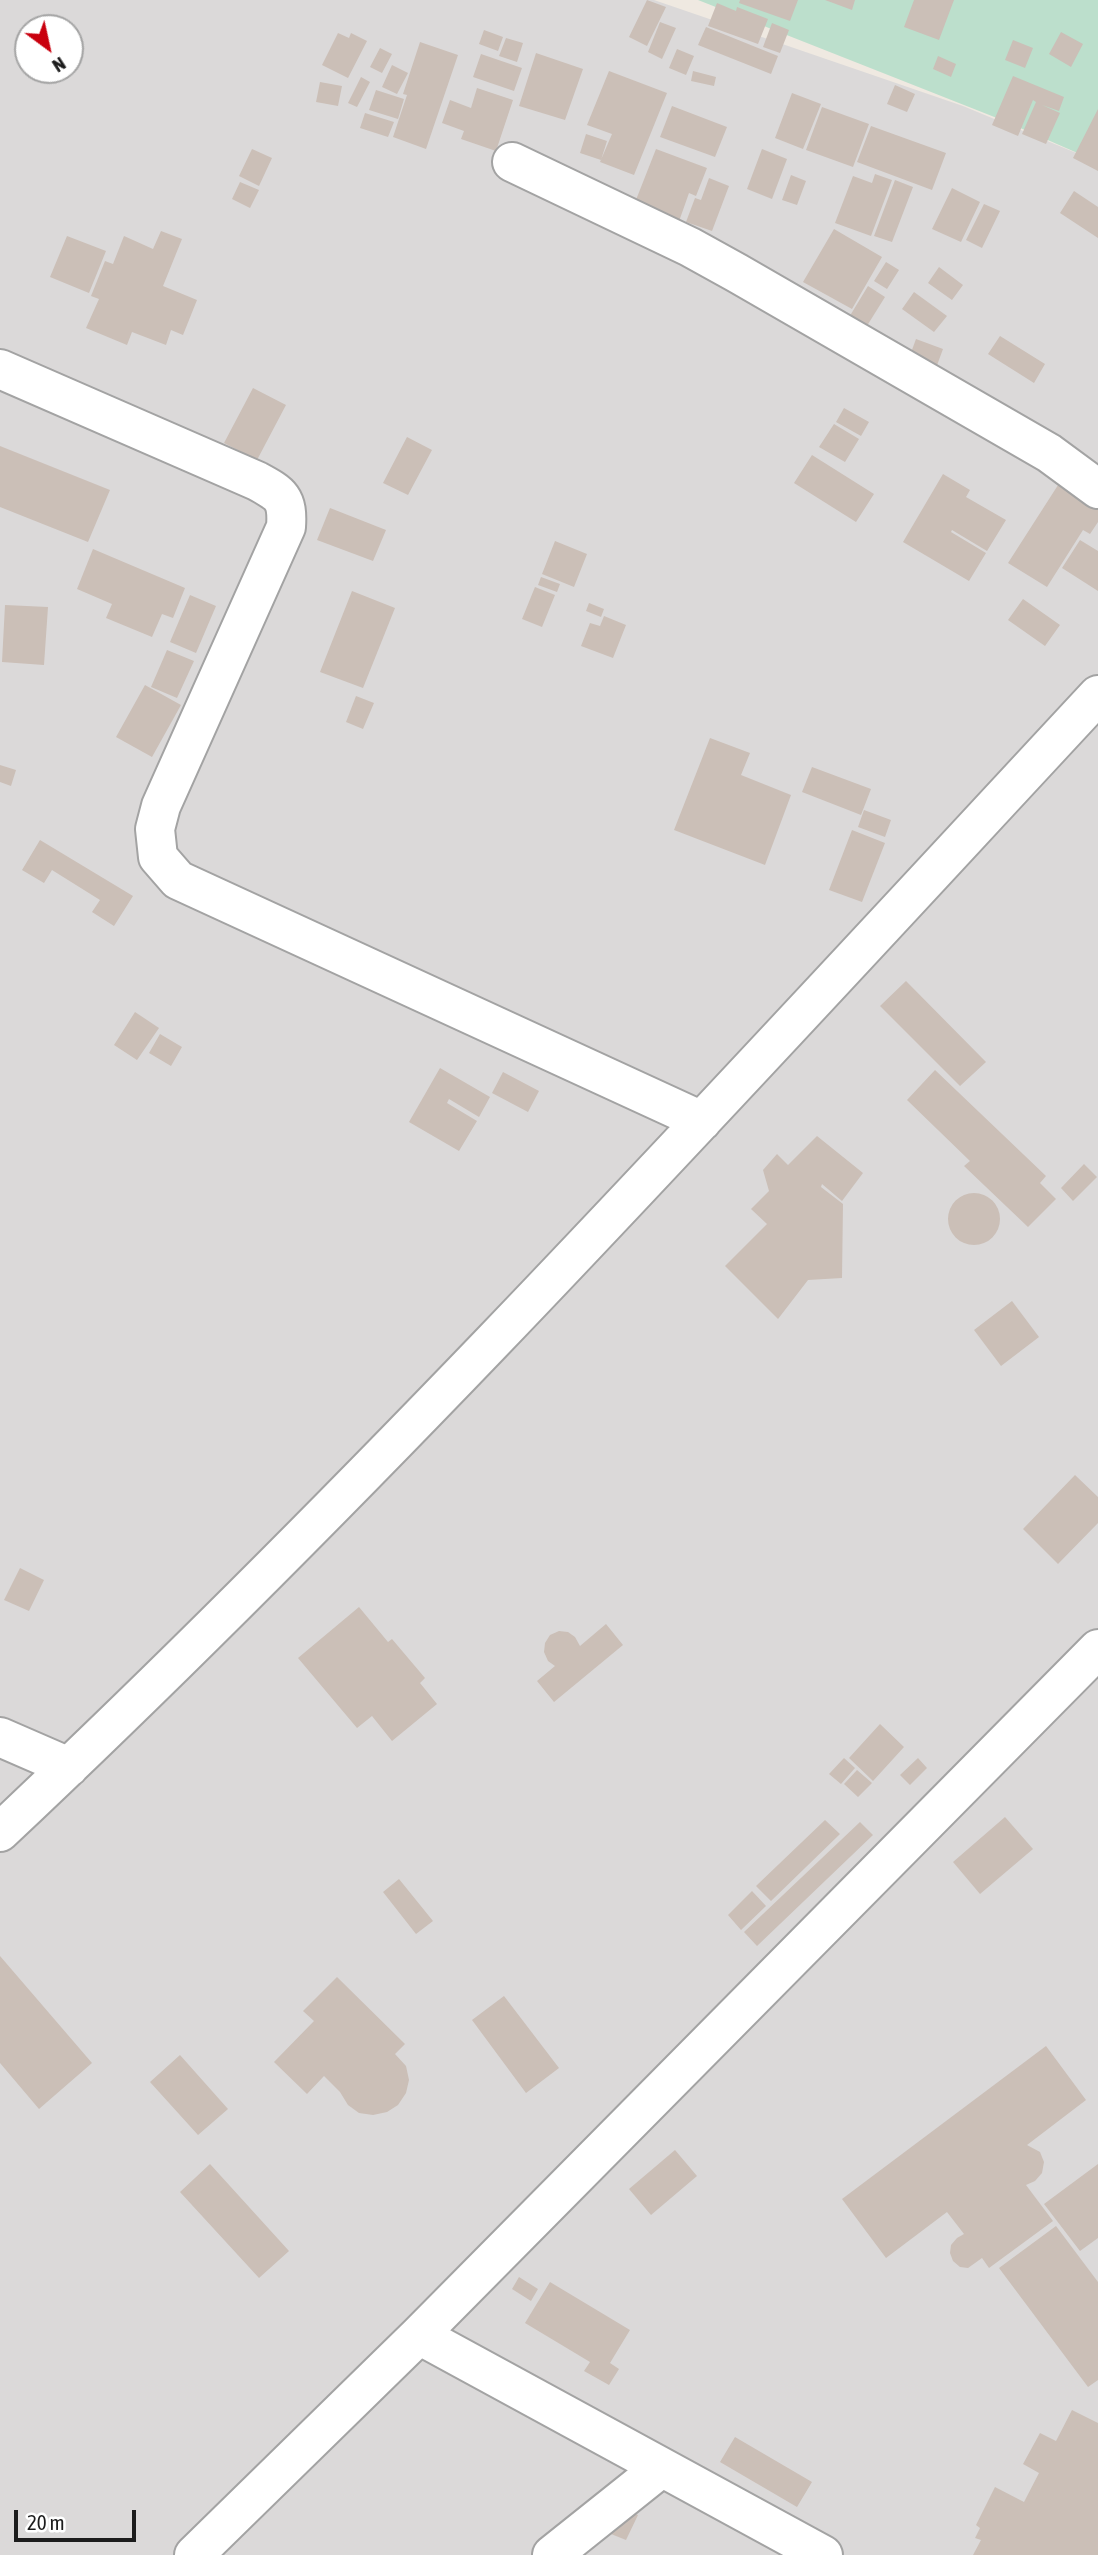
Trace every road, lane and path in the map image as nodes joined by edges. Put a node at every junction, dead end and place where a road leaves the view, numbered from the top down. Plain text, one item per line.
1 (512, 162) dead end
2 (0, 369) edge
3 (1098, 489) edge
4 (1098, 695) edge
5 (702, 1121) junction
6 (1098, 1649) edge
7 (0, 1737) edge
8 (69, 1767) junction
9 (0, 1832) edge
10 (419, 2335) junction
11 (661, 2468) junction
12 (194, 2555) edge
13 (552, 2555) edge
14 (824, 2555) edge

1 - 3 street
2 - 5 street
4 - 5 street
5 - 8 street
6 - 10 street
7 - 8 street
8 - 9 street
10 - 11 street
10 - 12 street
11 - 13 street
11 - 14 street

